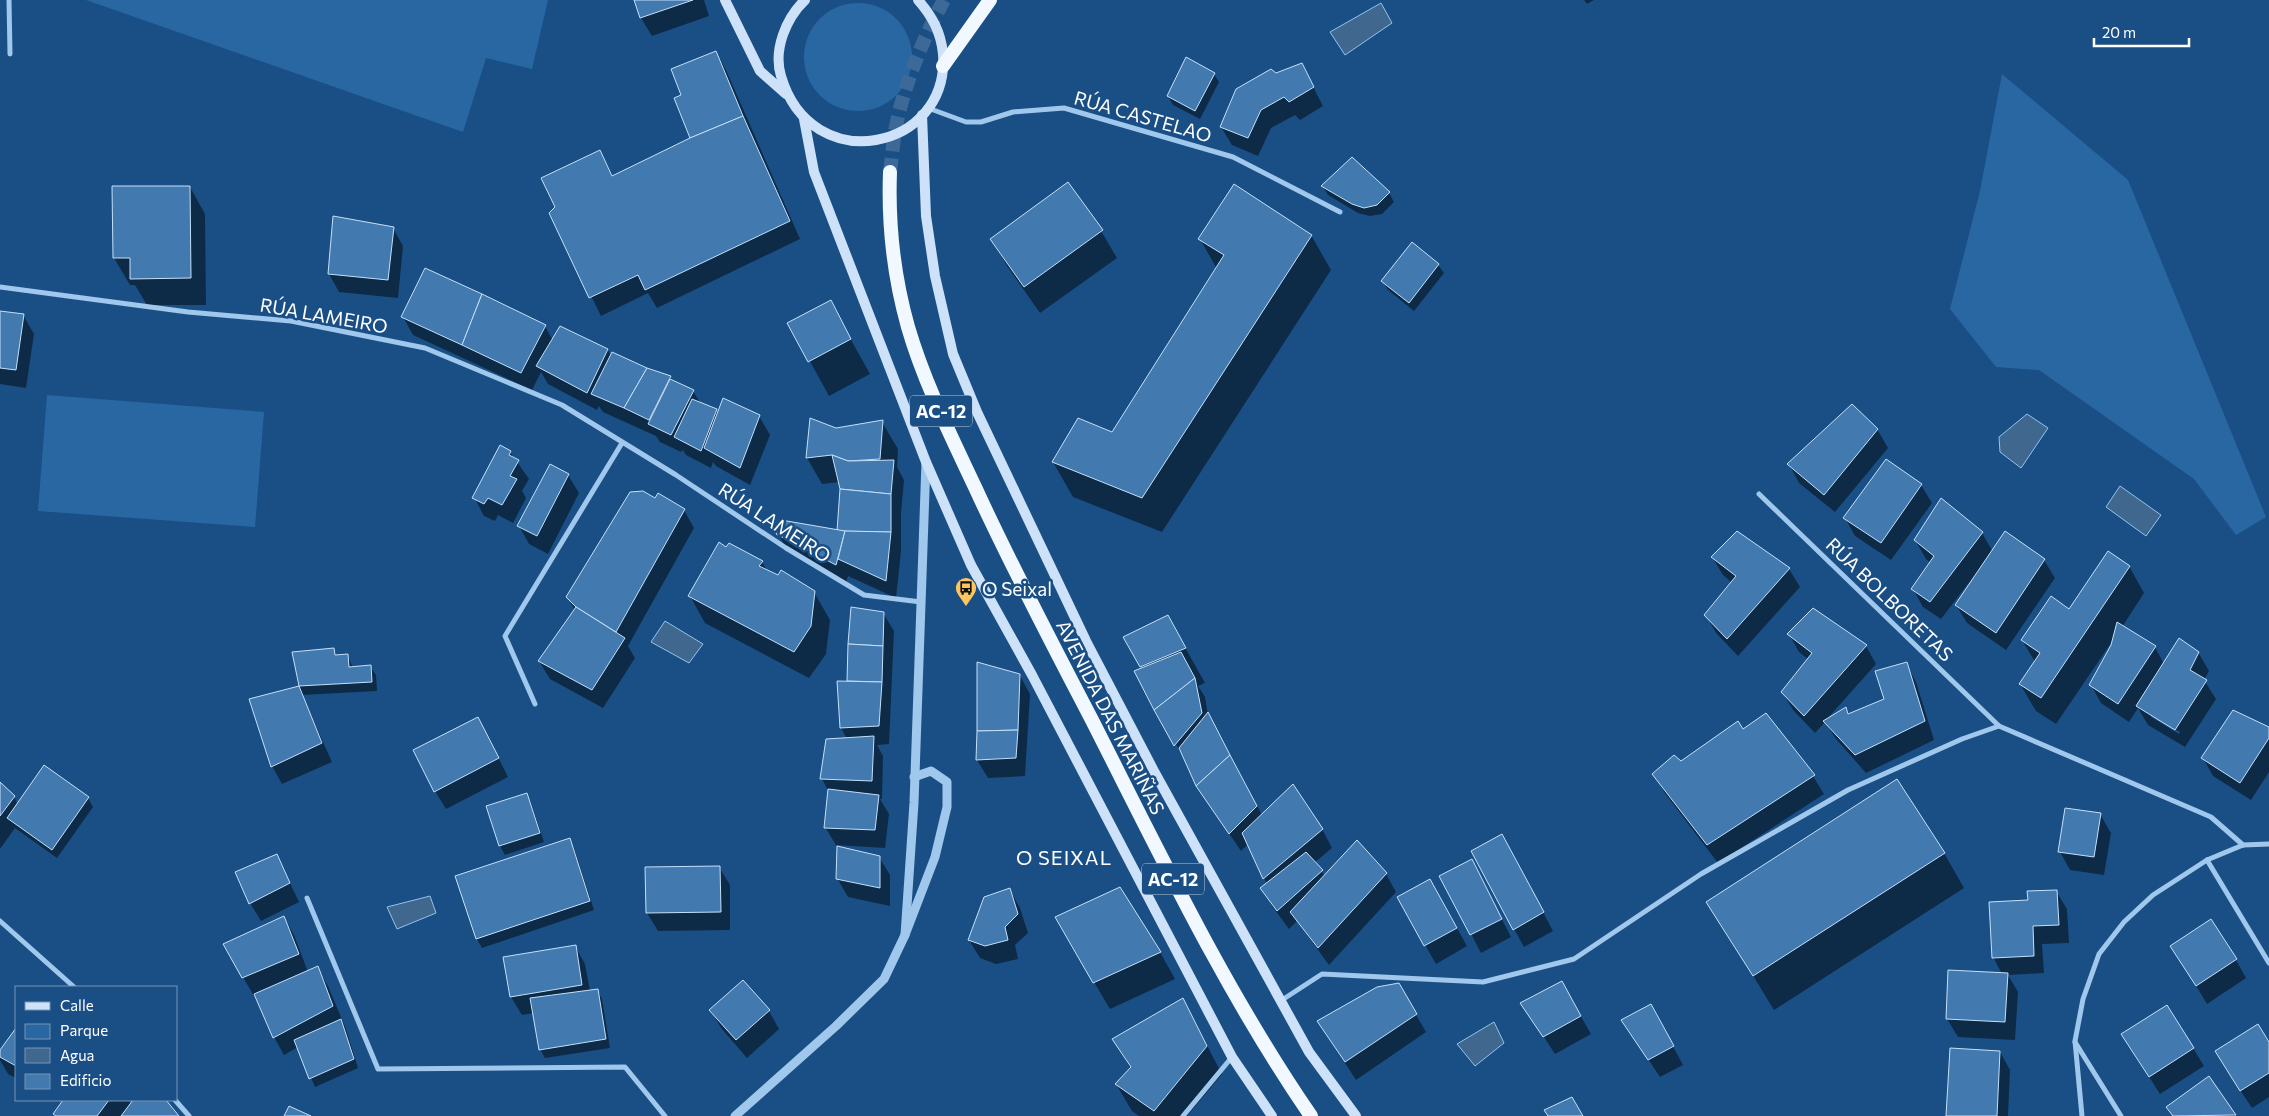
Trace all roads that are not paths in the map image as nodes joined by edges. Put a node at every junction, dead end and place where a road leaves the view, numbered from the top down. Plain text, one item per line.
1 (9, 0) edge
2 (725, 0) edge
3 (805, 0) edge
4 (918, 0) edge
5 (990, 0) edge
6 (10, 54) dead end
7 (944, 66) junction
8 (787, 95) junction
9 (925, 111) junction
10 (804, 118) junction
11 (890, 172) tunnel mouth
12 (1340, 212) dead end
13 (0, 287) edge
14 (622, 443) junction
15 (926, 462) junction
16 (1759, 494) dead end
17 (920, 602) junction
18 (535, 704) dead end
19 (1999, 726) junction
20 (914, 777) junction
21 (2269, 844) edge
22 (2243, 845) junction
23 (2207, 860) junction
24 (306, 898) dead end
25 (0, 921) edge
26 (905, 935) junction
27 (2269, 963) edge
28 (73, 986) edge
29 (1282, 1000) junction
30 (2075, 1041) junction
31 (1232, 1057) junction
32 (176, 1101) edge
33 (189, 1116) edge
34 (665, 1116) edge
35 (734, 1116) edge
36 (1183, 1116) edge
37 (1272, 1116) edge
38 (1311, 1116) edge
39 (1356, 1116) edge
40 (2082, 1116) edge
41 (2121, 1116) edge

1 - 6 street
2 - 8 main road
3 - 8 main road
4 - 7 main road
5 - 7 highway
7 - 9 main road
8 - 10 main road
9 - 10 main road
9 - 12 street, RÚA CASTELAO
9 - 29 main road
10 - 15 main road
11 - 38 highway, AVENIDA DAS MARIÑAS / AC-12
13 - 14 street, RÚA LAMEIRO
14 - 17 street, RÚA LAMEIRO
14 - 18 street
15 - 17 street
15 - 31 main road
16 - 19 street, RÚA BOLBORETAS
17 - 20 street
19 - 22 street
19 - 29 street
20 - 26 street
20 - 26 street
21 - 22 street
22 - 23 street
23 - 27 street
23 - 30 street
24 - 34 street
25 - 28 street
26 - 35 street
29 - 39 main road
30 - 40 street
30 - 41 street
31 - 36 street
31 - 37 main road
32 - 33 street

